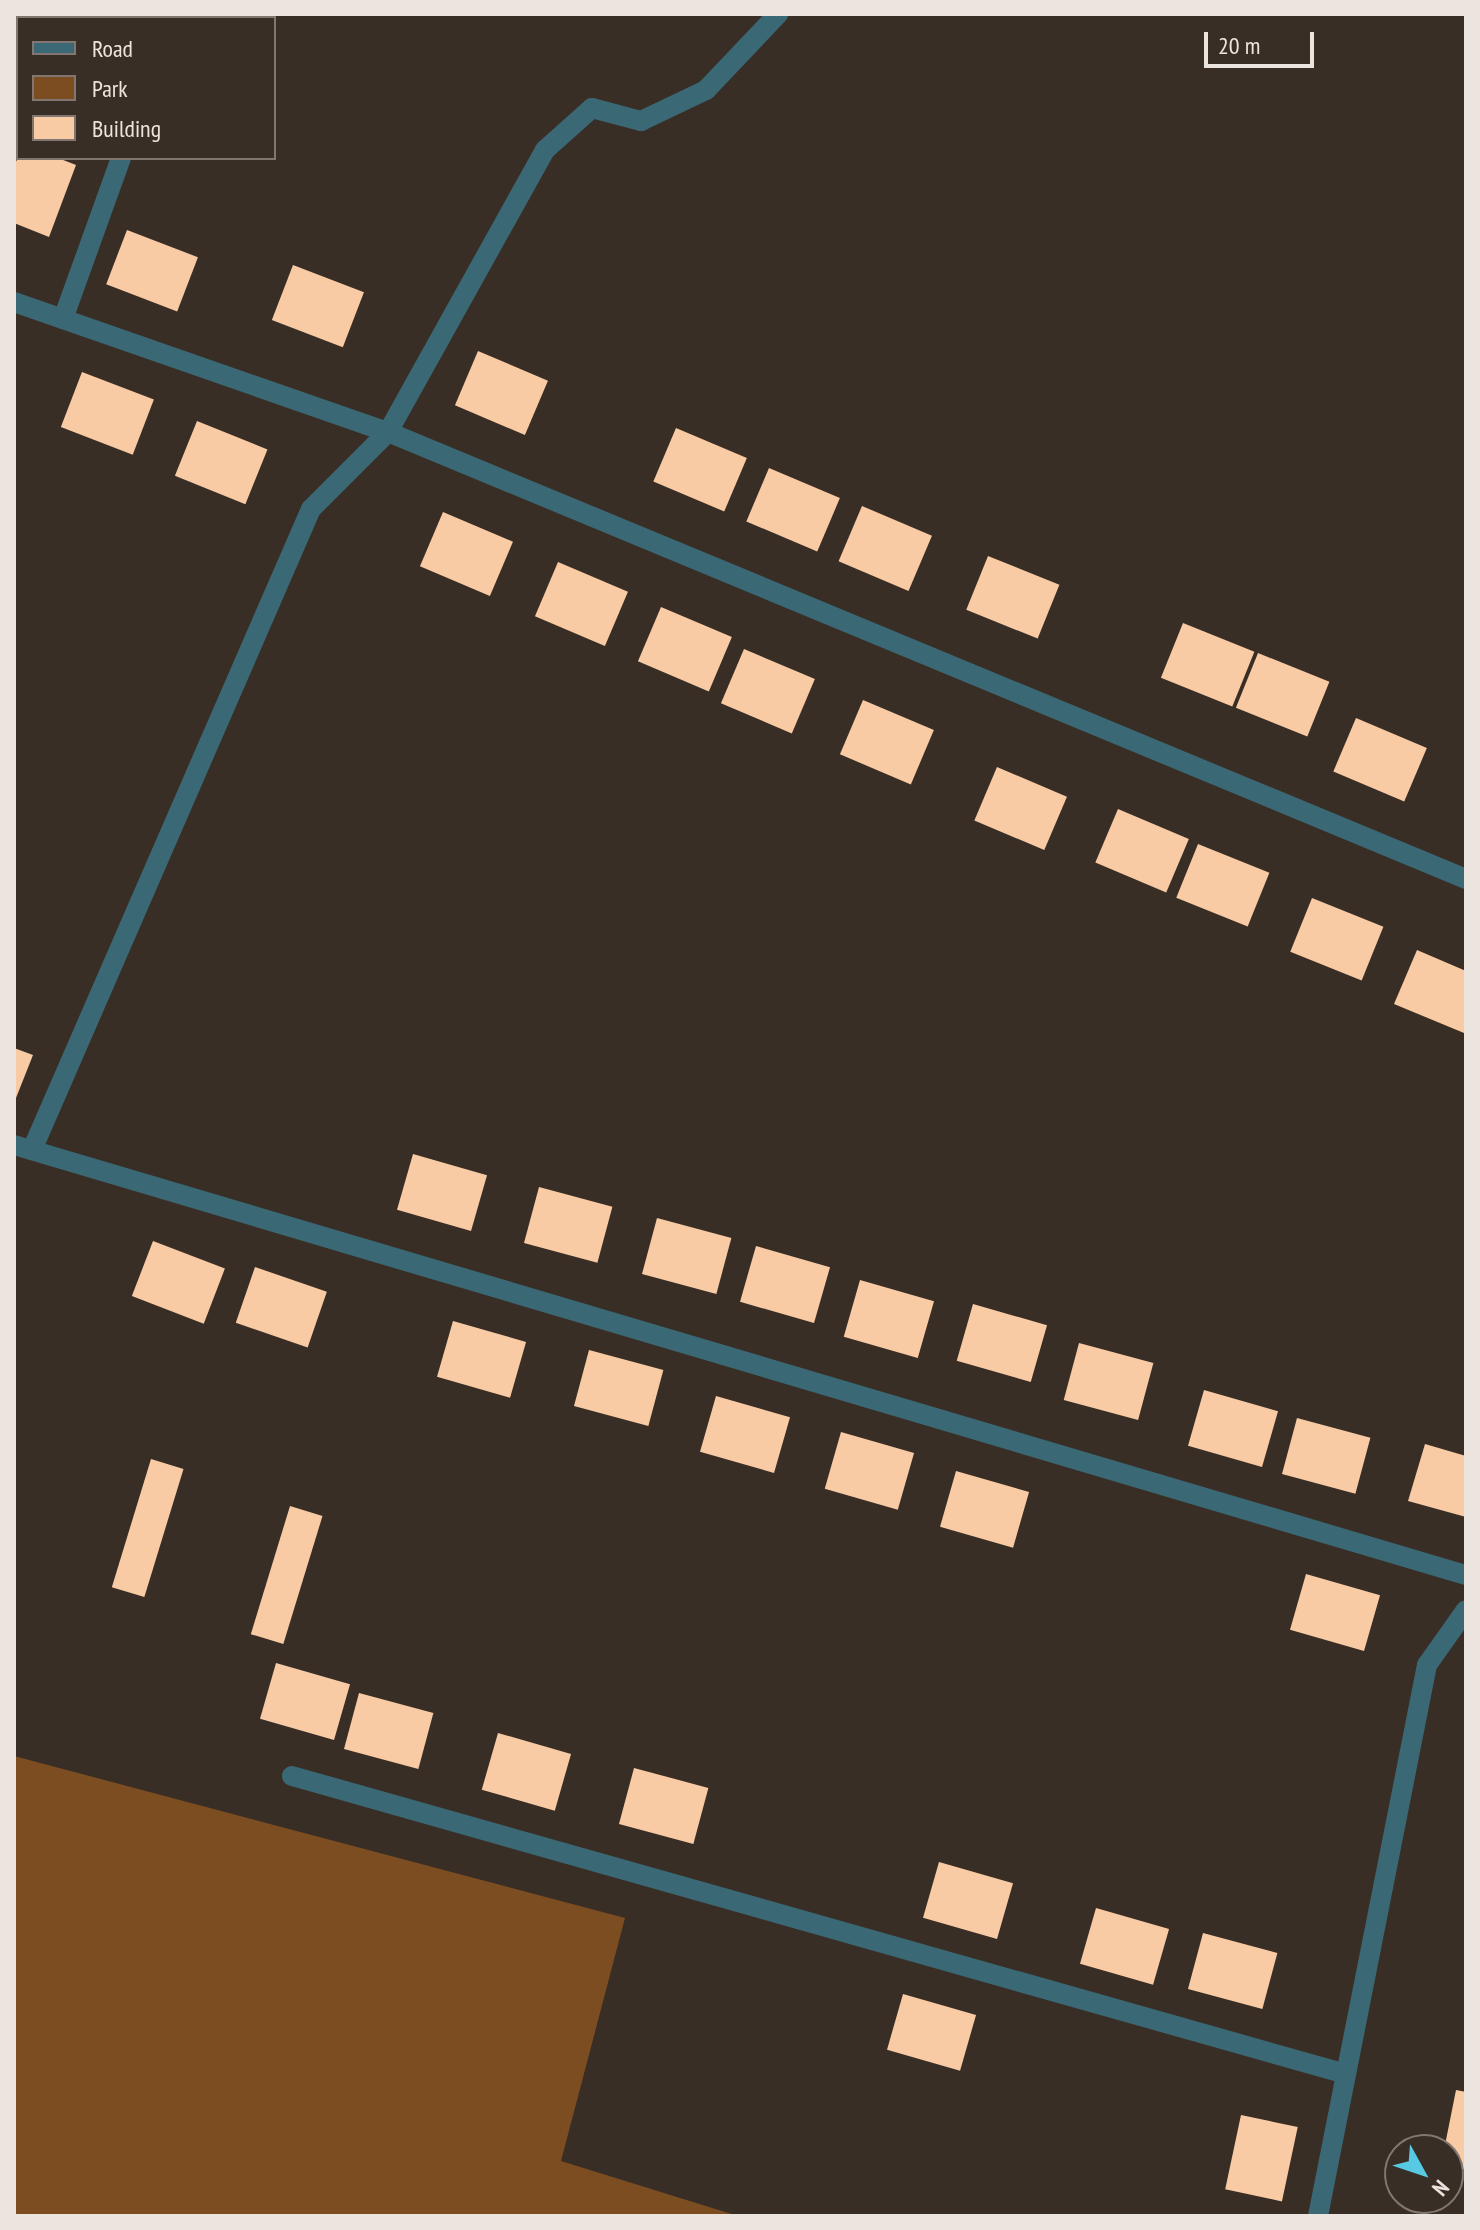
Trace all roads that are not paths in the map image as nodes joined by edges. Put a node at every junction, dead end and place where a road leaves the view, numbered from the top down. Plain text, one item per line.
1 (778, 14) edge
2 (120, 160) edge
3 (14, 302) edge
4 (63, 319) junction
5 (388, 432) junction
6 (1466, 879) edge
7 (23, 1147) edge
8 (1466, 1575) edge
9 (1466, 1610) edge
10 (292, 1776) dead end
11 (1346, 2074) junction
12 (1318, 2216) edge

1 - 5 street
2 - 4 street
3 - 4 street
4 - 5 street
5 - 6 street
5 - 7 street
7 - 8 street
9 - 11 street
10 - 11 street
11 - 12 street

